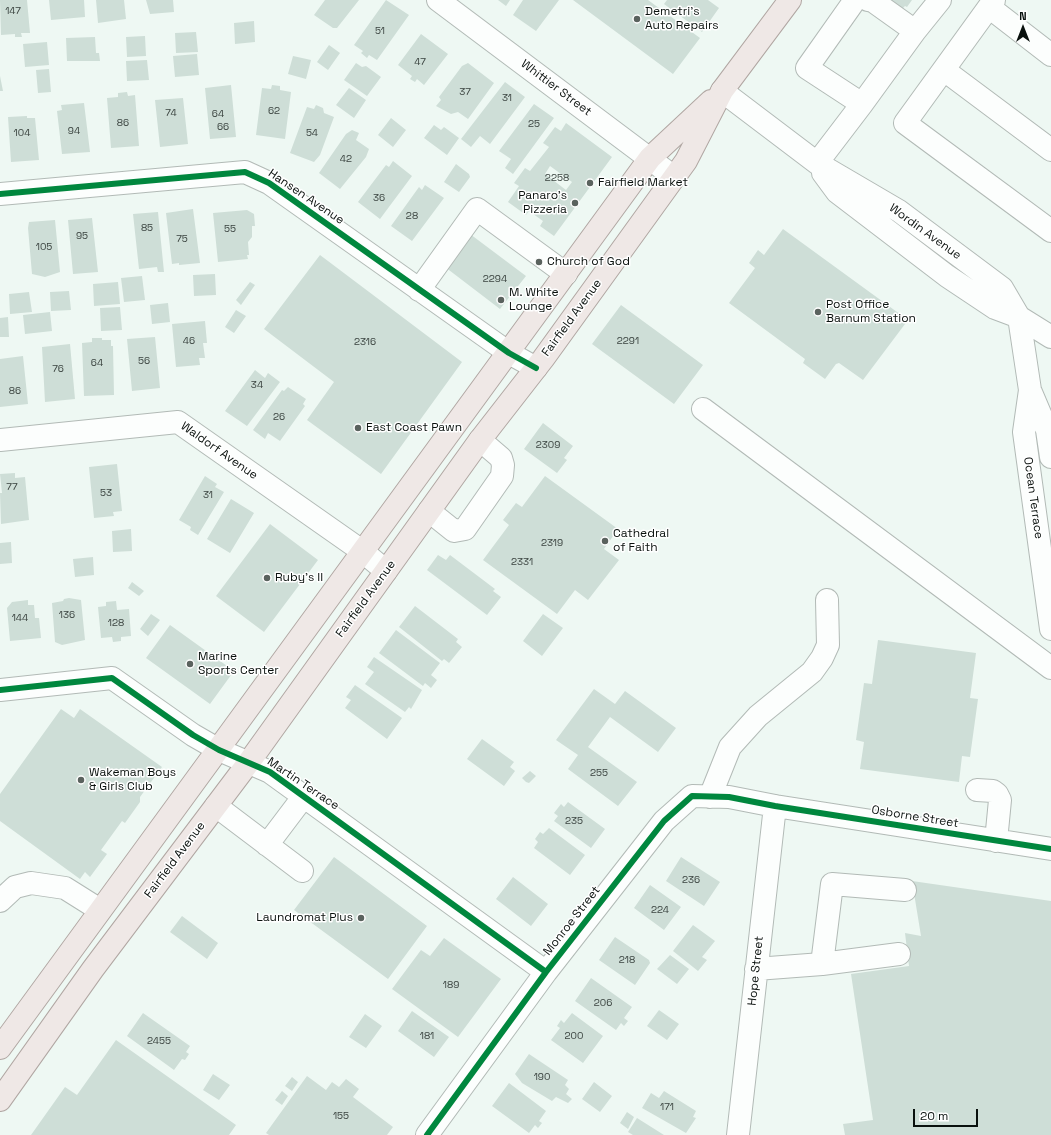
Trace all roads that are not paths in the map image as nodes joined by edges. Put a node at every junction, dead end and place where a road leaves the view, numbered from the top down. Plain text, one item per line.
1 (438, 0) edge
2 (790, 0) edge
3 (855, 0) edge
4 (868, 0) edge
5 (921, 0) edge
6 (940, 0) edge
7 (991, 3) edge
8 (909, 27) junction
9 (1051, 55) edge
10 (944, 70) junction
11 (722, 91) junction
12 (862, 104) junction
13 (1051, 150) edge
14 (650, 158) junction
15 (817, 163) junction
16 (674, 177) junction
17 (0, 194) edge
18 (1051, 231) edge
19 (566, 274) junction
20 (419, 290) junction
21 (1019, 317) junction
22 (1048, 328) edge
23 (508, 353) junction
24 (536, 368) junction
25 (1030, 390) junction
26 (703, 409) dead end
27 (0, 440) edge
28 (480, 440) junction
29 (1051, 457) edge
30 (429, 511) junction
31 (362, 551) junction
32 (386, 571) junction
33 (827, 600) dead end
34 (1051, 629) edge
35 (1051, 668) edge
36 (0, 690) edge
37 (219, 750) junction
38 (249, 762) junction
39 (977, 790) dead end
40 (304, 796) junction
41 (710, 797) junction
42 (216, 806) junction
43 (775, 806) junction
44 (996, 841) junction
45 (267, 845) junction
46 (1051, 849) edge
47 (302, 871) dead end
48 (904, 890) dead end
49 (0, 901) edge
50 (100, 910) junction
51 (899, 954) dead end
52 (822, 964) junction
53 (756, 969) junction
54 (546, 972) junction
55 (0, 1048) edge
56 (0, 1100) edge
57 (427, 1135) edge
58 (738, 1135) edge

1 - 14 street, Whittier Street
2 - 11 main road, Fairfield Avenue
3 - 12 street
4 - 8 street
5 - 8 street
6 - 8 street
7 - 9 street
7 - 10 street
8 - 12 street
10 - 13 street
10 - 18 street
11 - 14 main road, Fairfield Avenue
11 - 15 street, Wordin Avenue
11 - 16 main road, Fairfield Avenue
12 - 15 street
14 - 16 street, Whittier Street
14 - 19 main road, Fairfield Avenue
15 - 21 street, Wordin Avenue
16 - 24 main road, Fairfield Avenue
17 - 20 street, Hansen Avenue
19 - 20 street
19 - 23 main road, Fairfield Avenue
20 - 23 street, Hansen Avenue
21 - 22 street, Wordin Avenue
21 - 25 street, Ocean Terrace
23 - 24 street, Hansen Avenue
23 - 31 main road, Fairfield Avenue
24 - 28 main road, Fairfield Avenue
25 - 29 street, Ocean Terrace
25 - 34 street, Ocean Terrace
26 - 35 street
27 - 31 street, Waldorf Avenue
28 - 30 main road, Fairfield Avenue
28 - 30 street
30 - 32 main road, Fairfield Avenue
31 - 32 street, Waldorf Avenue
31 - 37 main road, Fairfield Avenue
32 - 38 main road, Fairfield Avenue
33 - 41 street
36 - 37 street, Martin Terrace
37 - 38 street, Martin Terrace
37 - 50 main road, Fairfield Avenue
38 - 40 street, Martin Terrace
38 - 42 main road, Fairfield Avenue
39 - 44 street
40 - 45 street
40 - 54 street, Martin Terrace
41 - 43 street, Monroe Street
41 - 54 street, Monroe Street
42 - 45 street
42 - 56 main road, Fairfield Avenue
43 - 44 street, Osborne Street
43 - 53 street, Hope Street
44 - 46 street, Osborne Street
45 - 47 street
48 - 52 street
49 - 50 street
50 - 55 main road, Fairfield Avenue
51 - 52 street
52 - 53 street
53 - 58 street, Hope Street
54 - 57 street, Monroe Street

